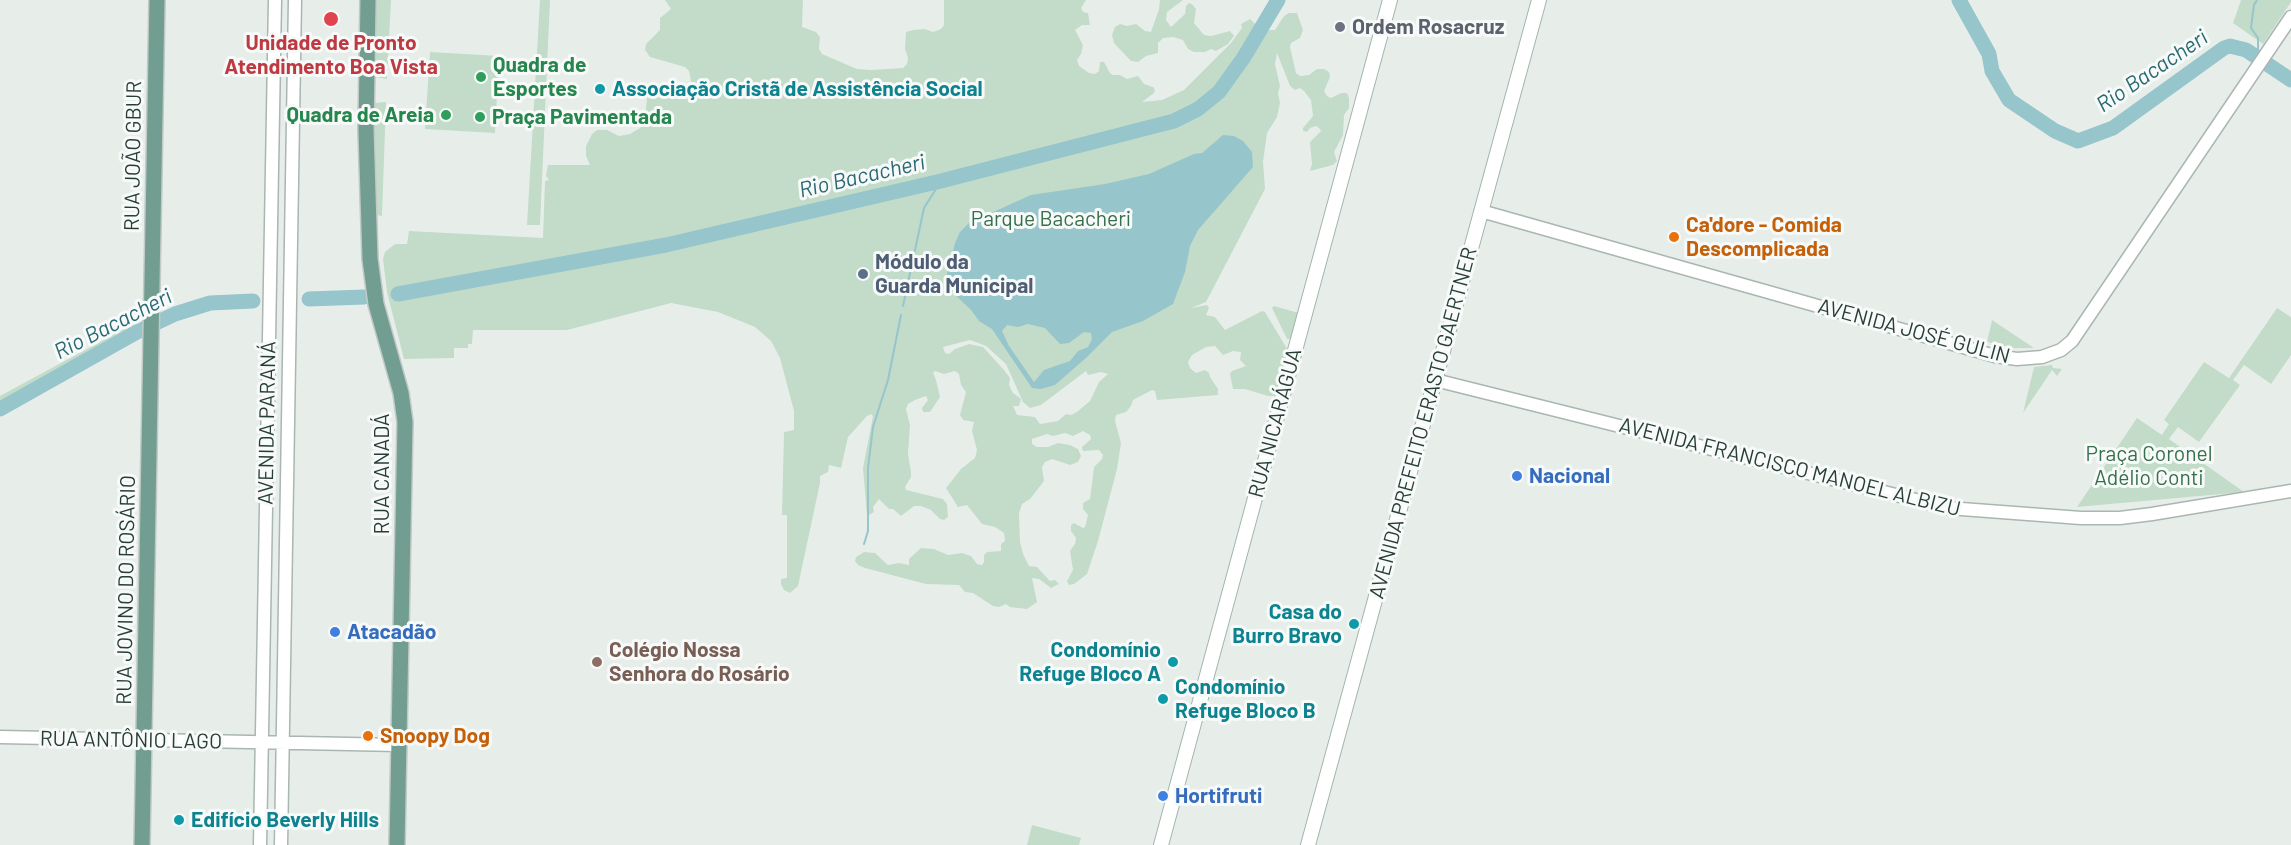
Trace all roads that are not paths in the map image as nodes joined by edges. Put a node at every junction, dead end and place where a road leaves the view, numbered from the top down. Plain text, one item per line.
1 (157, 0) edge
2 (275, 0) edge
3 (295, 0) edge
4 (368, 0) edge
5 (1390, 0) edge
6 (1539, 0) edge
7 (2291, 17) edge
8 (1481, 211) junction
9 (151, 336) joint
10 (1435, 380) junction
11 (2291, 491) edge
12 (0, 737) edge
13 (144, 740) junction
14 (261, 742) junction
15 (283, 742) junction
16 (399, 745) junction
17 (142, 845) edge
18 (260, 845) edge
19 (281, 845) edge
20 (397, 845) edge
21 (1161, 845) edge
22 (1308, 845) edge

1 - 9 main road, RUA JOÃO GBUR
2 - 14 street, AVENIDA PARANÁ
3 - 15 street, AVENIDA PARANÁ
4 - 16 main road, RUA CANADÁ
5 - 21 main road, RUA NICARÁGUA
6 - 8 main road, AVENIDA PREFEITO ERASTO GAERTNER
7 - 8 street, AVENIDA JOSÉ GULIN
8 - 10 main road, AVENIDA PREFEITO ERASTO GAERTNER
9 - 13 main road, RUA JOVINO DO ROSÁRIO
10 - 11 street, AVENIDA FRANCISCO MANOEL ALBIZU
10 - 22 main road, AVENIDA PREFEITO ERASTO GAERTNER
12 - 13 street, RUA ANTÔNIO LAGO
13 - 14 street, RUA ANTÔNIO LAGO
13 - 17 main road, RUA JOVINO DO ROSÁRIO
14 - 15 street, RUA ANTÔNIO LAGO
14 - 18 street, AVENIDA PARANÁ
15 - 16 street, RUA ANTÔNIO LAGO
15 - 19 street, AVENIDA PARANÁ
16 - 20 main road, RUA CANADÁ

